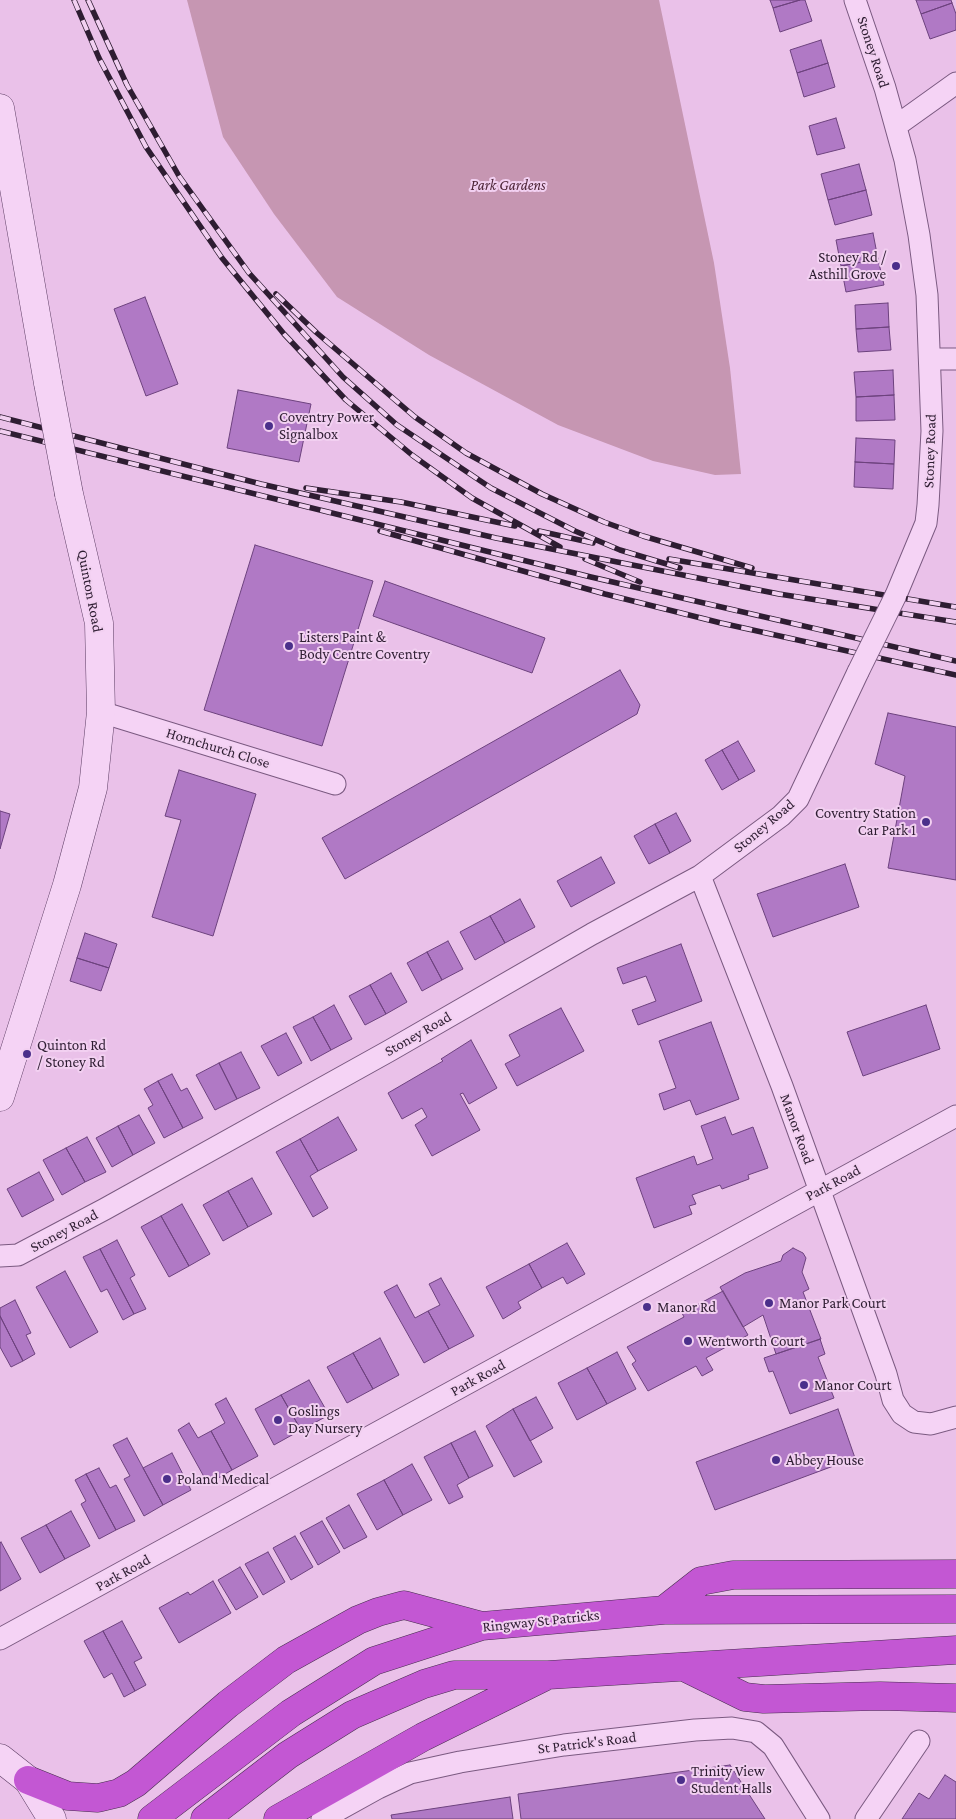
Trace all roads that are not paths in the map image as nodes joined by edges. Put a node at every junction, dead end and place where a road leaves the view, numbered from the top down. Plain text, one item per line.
1 (855, 0) edge
2 (956, 82) edge
3 (0, 108) edge
4 (896, 126) junction
5 (930, 359) junction
6 (956, 359) edge
7 (101, 712) junction
8 (335, 784) dead end
9 (700, 876) junction
10 (0, 1097) edge
11 (956, 1116) edge
12 (819, 1190) junction
13 (0, 1256) edge
14 (956, 1417) edge
15 (956, 1574) edge
16 (956, 1609) edge
17 (664, 1610) junction
18 (482, 1626) junction
19 (6, 1636) edge
20 (956, 1650) edge
21 (683, 1666) junction
22 (548, 1675) junction
23 (956, 1698) edge
24 (919, 1741) dead end
25 (10, 1765) edge
26 (52, 1819) edge
27 (152, 1819) edge
28 (205, 1819) edge
29 (278, 1819) edge
30 (322, 1819) edge
31 (819, 1819) edge
32 (866, 1819) edge

1 - 4 street, Stoney Road
2 - 4 street
3 - 7 street, Quinton Road, bridge
4 - 5 street, Stoney Road
5 - 6 street
5 - 9 street, Stoney Road, bridge
7 - 8 street, Hornchurch Close
7 - 10 street, Quinton Road
9 - 12 street, Manor Road
9 - 13 street, Stoney Road
11 - 12 street, Park Road
12 - 14 street, Manor Road
12 - 19 street, Park Road
15 - 17 highway
16 - 17 highway, Ringway St Patricks
17 - 18 highway, Ringway St Patricks
18 - 25 highway
18 - 27 highway, Ringway St Patricks
20 - 21 highway
21 - 22 highway
21 - 23 highway
22 - 28 highway
22 - 29 highway
24 - 32 street
25 - 26 street
30 - 31 street, St Patrick's Road

